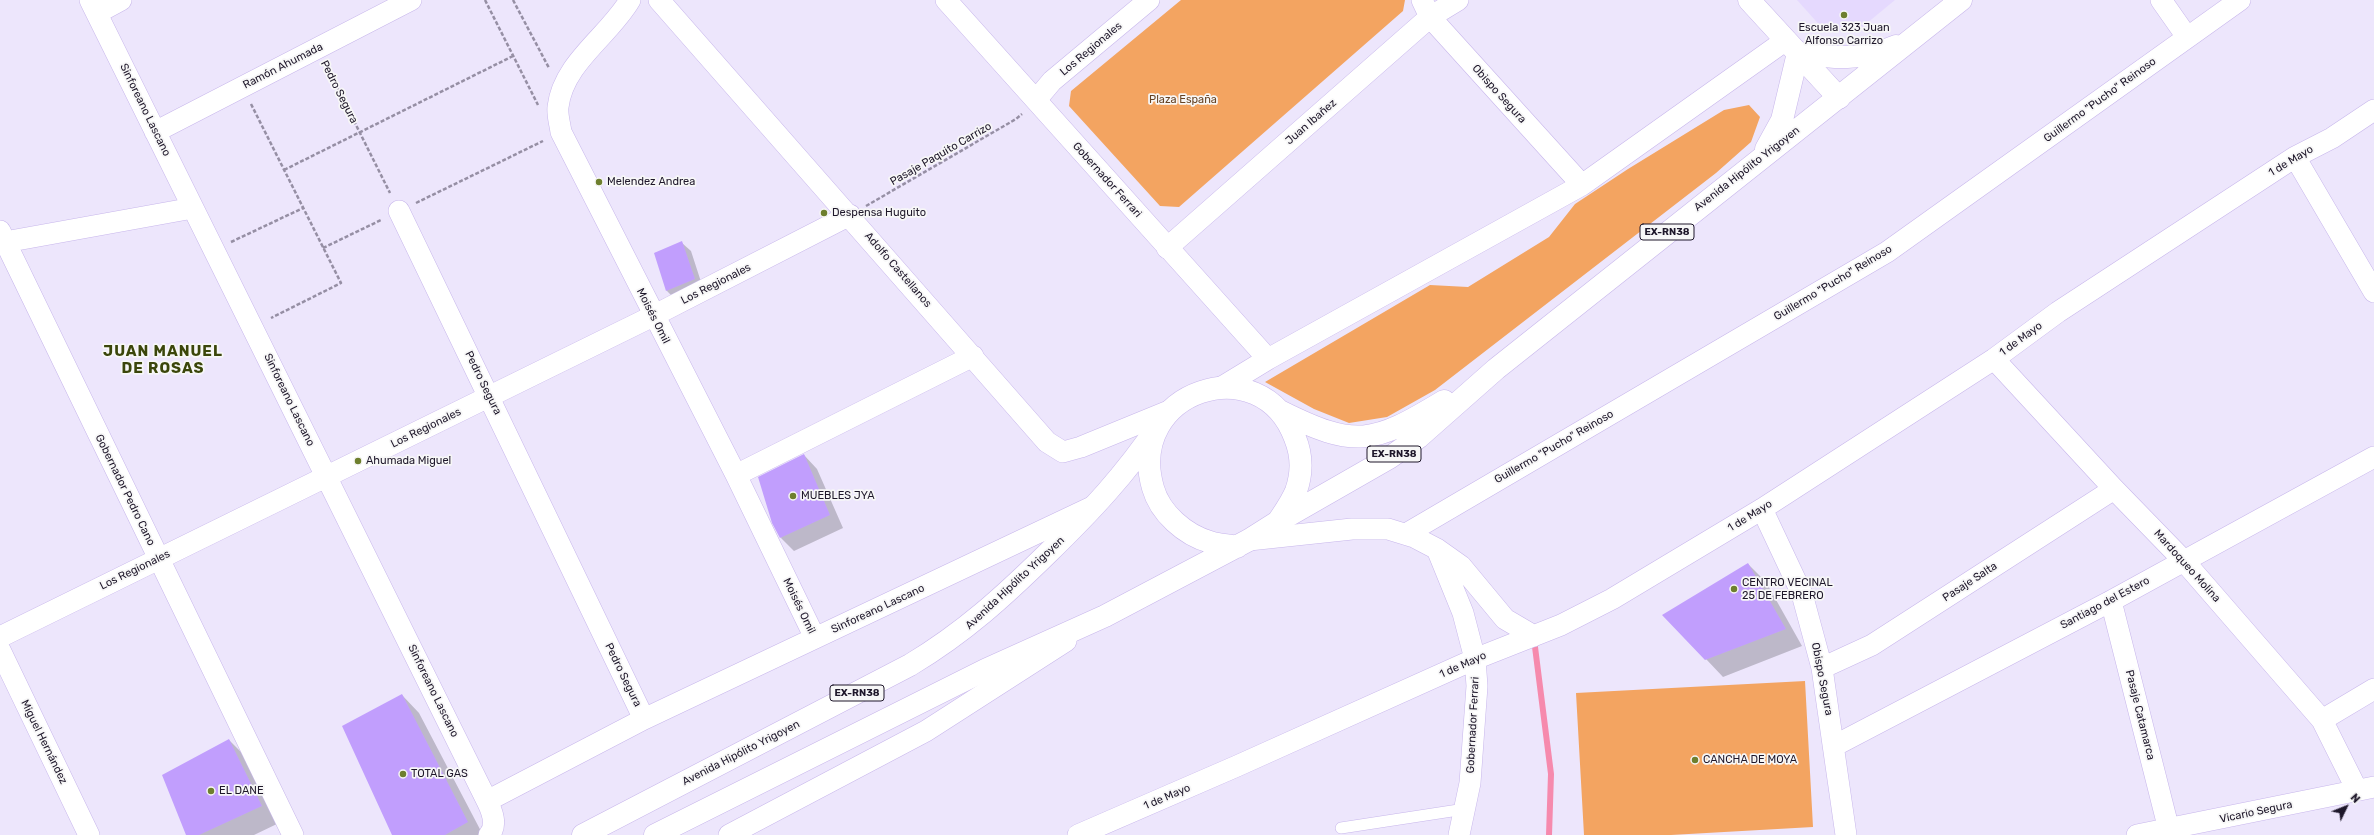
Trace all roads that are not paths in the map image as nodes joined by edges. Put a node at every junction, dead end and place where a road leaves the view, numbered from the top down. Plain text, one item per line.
1 (121, 0) edge
2 (411, 0) edge
3 (630, 0) edge
4 (659, 0) edge
5 (946, 0) edge
6 (1149, 0) edge
7 (1458, 0) edge
8 (1749, 0) edge
9 (1961, 0) edge
10 (2161, 0) edge
11 (2240, 0) edge
12 (94, 7) edge
13 (1426, 8) edge
14 (2187, 37) junction
15 (1911, 40) junction
16 (1792, 47) junction
17 (1839, 98) junction
18 (1036, 100) junction
19 (2374, 110) edge
20 (155, 132) junction
21 (2295, 157) junction
22 (1761, 158) junction
23 (1582, 185) junction
24 (193, 208) junction
25 (399, 211) road end
26 (850, 216) junction
27 (2, 238) edge
28 (1167, 248) junction
29 (2374, 292) edge
30 (653, 316) junction
31 (973, 356) junction
32 (1268, 359) junction
33 (1994, 359) junction
34 (1496, 369) junction
35 (1222, 387) junction
36 (490, 397) junction
37 (1278, 409) junction
38 (1163, 418) junction
39 (2374, 457) edge
40 (736, 475) junction
41 (326, 477) junction
42 (2114, 489) junction
43 (1098, 505) junction
44 (1762, 509) junction
45 (1279, 521) junction
46 (1406, 534) junction
47 (1243, 544) junction
48 (1437, 549) junction
49 (158, 559) junction
50 (2182, 560) junction
51 (2111, 601) junction
52 (1105, 616) junction
53 (1534, 636) junction
54 (0, 637) edge
55 (815, 638) junction
56 (0, 650) edge
57 (1476, 659) junction
58 (1822, 668) junction
59 (2374, 689) edge
60 (644, 719) junction
61 (2322, 720) junction
62 (1834, 746) junction
63 (2366, 788) edge
64 (487, 801) junction
65 (1465, 809) junction
66 (766, 827) edge
67 (1341, 828) dead end
68 (2169, 830) junction
69 (89, 835) edge
70 (293, 835) edge
71 (489, 835) edge
72 (583, 835) edge
73 (656, 835) edge
74 (730, 835) edge
75 (1078, 835) edge
76 (1459, 835) edge
77 (1846, 835) edge
78 (2137, 835) edge

1 - 12 street
2 - 20 street, Ramón Ahumada
3 - 30 street, Moisés Omil
4 - 26 street, Adolfo Castellanos
5 - 18 street, Gobernador Ferrari
6 - 18 street, Los Regionales
7 - 13 street, Juan Ibañez
8 - 16 main road
9 - 15 main road, Avenida Hipólito Yrigoyen / EX-RN38
10 - 14 street
11 - 14 street, Guillermo "Pucho" Reinoso
12 - 20 street, Sinforeano Lascano
13 - 23 street, Obispo Segura
13 - 28 street, Juan Ibañez
14 - 46 street, Guillermo "Pucho" Reinoso
15 - 16 main road
15 - 17 main road, Avenida Hipólito Yrigoyen / EX-RN38
16 - 17 main road
16 - 22 main road
16 - 23 street
17 - 22 main road, Avenida Hipólito Yrigoyen / EX-RN38
18 - 28 street, Gobernador Ferrari
19 - 21 street, 1 de Mayo
20 - 24 street, Sinforeano Lascano
21 - 29 street
21 - 33 street, 1 de Mayo
22 - 34 main road, Avenida Hipólito Yrigoyen / EX-RN38
23 - 32 street
24 - 27 street
24 - 41 street, Sinforeano Lascano
25 - 36 street, Pedro Segura
26 - 30 street, Los Regionales
26 - 31 street, Adolfo Castellanos
27 - 49 street, Gobernador Pedro Cano
28 - 32 street, Gobernador Ferrari
30 - 36 street, Los Regionales
30 - 40 street, Moisés Omil
31 - 38 street, Adolfo Castellanos
31 - 40 street
32 - 35 street
33 - 42 street, Mardoqueo Molina
33 - 44 street, 1 de Mayo
34 - 37 main road, Avenida Hipólito Yrigoyen / EX-RN38
34 - 45 main road, Avenida Hipólito Yrigoyen / EX-RN38
35 - 37 main road, EX-RN38
35 - 38 main road, EX-RN38
36 - 41 street, Los Regionales
36 - 60 street, Pedro Segura
37 - 45 main road, EX-RN38
38 - 43 main road, Avenida Hipólito Yrigoyen / EX-RN38
38 - 47 main road
39 - 50 street, Santiago del Estero
40 - 55 street, Moisés Omil
41 - 49 street, Los Regionales
41 - 64 street, Sinforeano Lascano
42 - 50 street, Mardoqueo Molina
42 - 58 street, Pasaje Salta
43 - 55 street, Sinforeano Lascano
43 - 72 main road, Avenida Hipólito Yrigoyen / EX-RN38
44 - 53 street, 1 de Mayo
44 - 58 street, Obispo Segura
45 - 47 main road, EX-RN38
46 - 47 street
46 - 48 street
47 - 52 main road, EX-RN38
48 - 53 street
48 - 57 street, Gobernador Ferrari
49 - 54 street, Los Regionales
49 - 70 street, Gobernador Pedro Cano
50 - 51 street, Santiago del Estero
50 - 61 street, Mardoqueo Molina
51 - 62 street, Santiago del Estero
51 - 68 street, Pasaje Catamarca
52 - 66 street
52 - 73 main road, EX-RN38
53 - 57 street, 1 de Mayo
55 - 60 street, Sinforeano Lascano
56 - 69 street, Miguel Hernández
57 - 65 street, Gobernador Ferrari
57 - 75 street, 1 de Mayo
58 - 62 street, Obispo Segura
59 - 61 street
60 - 64 street, Sinforeano Lascano
61 - 63 street, Mardoqueo Molina
62 - 77 street, Obispo Segura
63 - 68 street, Vicario Segura
64 - 71 street, Sinforeano Lascano
65 - 67 lane
65 - 76 street, Gobernador Ferrari
66 - 74 street
68 - 78 street, Vicario Segura

